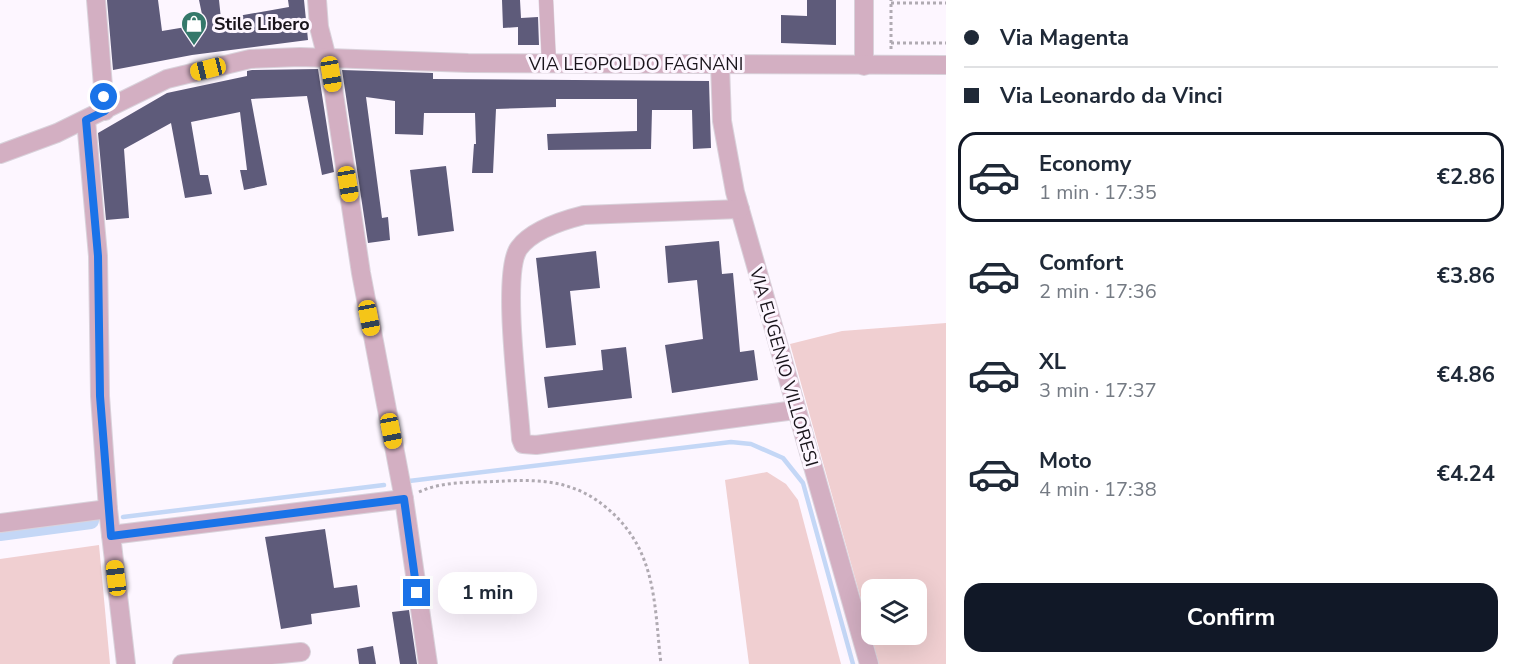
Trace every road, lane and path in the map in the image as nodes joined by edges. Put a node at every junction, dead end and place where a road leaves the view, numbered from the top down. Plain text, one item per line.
1 (96, 0) edge
2 (317, 0) edge
3 (546, 0) edge
4 (864, 0) edge
5 (891, 2) edge
6 (946, 3) edge
7 (891, 43) junction
8 (946, 43) edge
9 (326, 59) junction
10 (549, 64) junction
11 (720, 65) junction
12 (946, 65) edge
13 (864, 66) junction
14 (891, 66) junction
15 (105, 111) junction
16 (86, 120) junction
17 (0, 154) edge
18 (740, 209) junction
19 (795, 410) junction
20 (404, 499) junction
21 (108, 509) junction
22 (0, 523) edge
23 (111, 536) junction
24 (301, 652) dead end
25 (126, 664) edge
26 (182, 664) edge
27 (428, 664) edge
28 (661, 664) edge
29 (869, 664) edge

1 - 15 street
2 - 9 street
3 - 10 street
4 - 13 street
5 - 6 path
5 - 7 path
7 - 8 path
7 - 14 path
9 - 10 street, VIA LEOPOLDO FAGNANI
9 - 15 street, VIA LEOPOLDO FAGNANI
9 - 20 street
10 - 11 street, VIA LEOPOLDO FAGNANI
11 - 13 street, VIA LEOPOLDO FAGNANI
11 - 18 street, VIA EUGENIO VILLORESI
12 - 14 street, VIA LEOPOLDO FAGNANI
13 - 14 street, VIA LEOPOLDO FAGNANI
15 - 16 street, VIA LEOPOLDO FAGNANI
16 - 17 street, VIA LEOPOLDO FAGNANI
16 - 21 street
18 - 19 street, VIA EUGENIO VILLORESI
18 - 19 street
19 - 29 street, VIA EUGENIO VILLORESI
20 - 23 street
20 - 27 street
20 - 28 path
21 - 22 street
21 - 23 street
23 - 25 street
24 - 26 street

